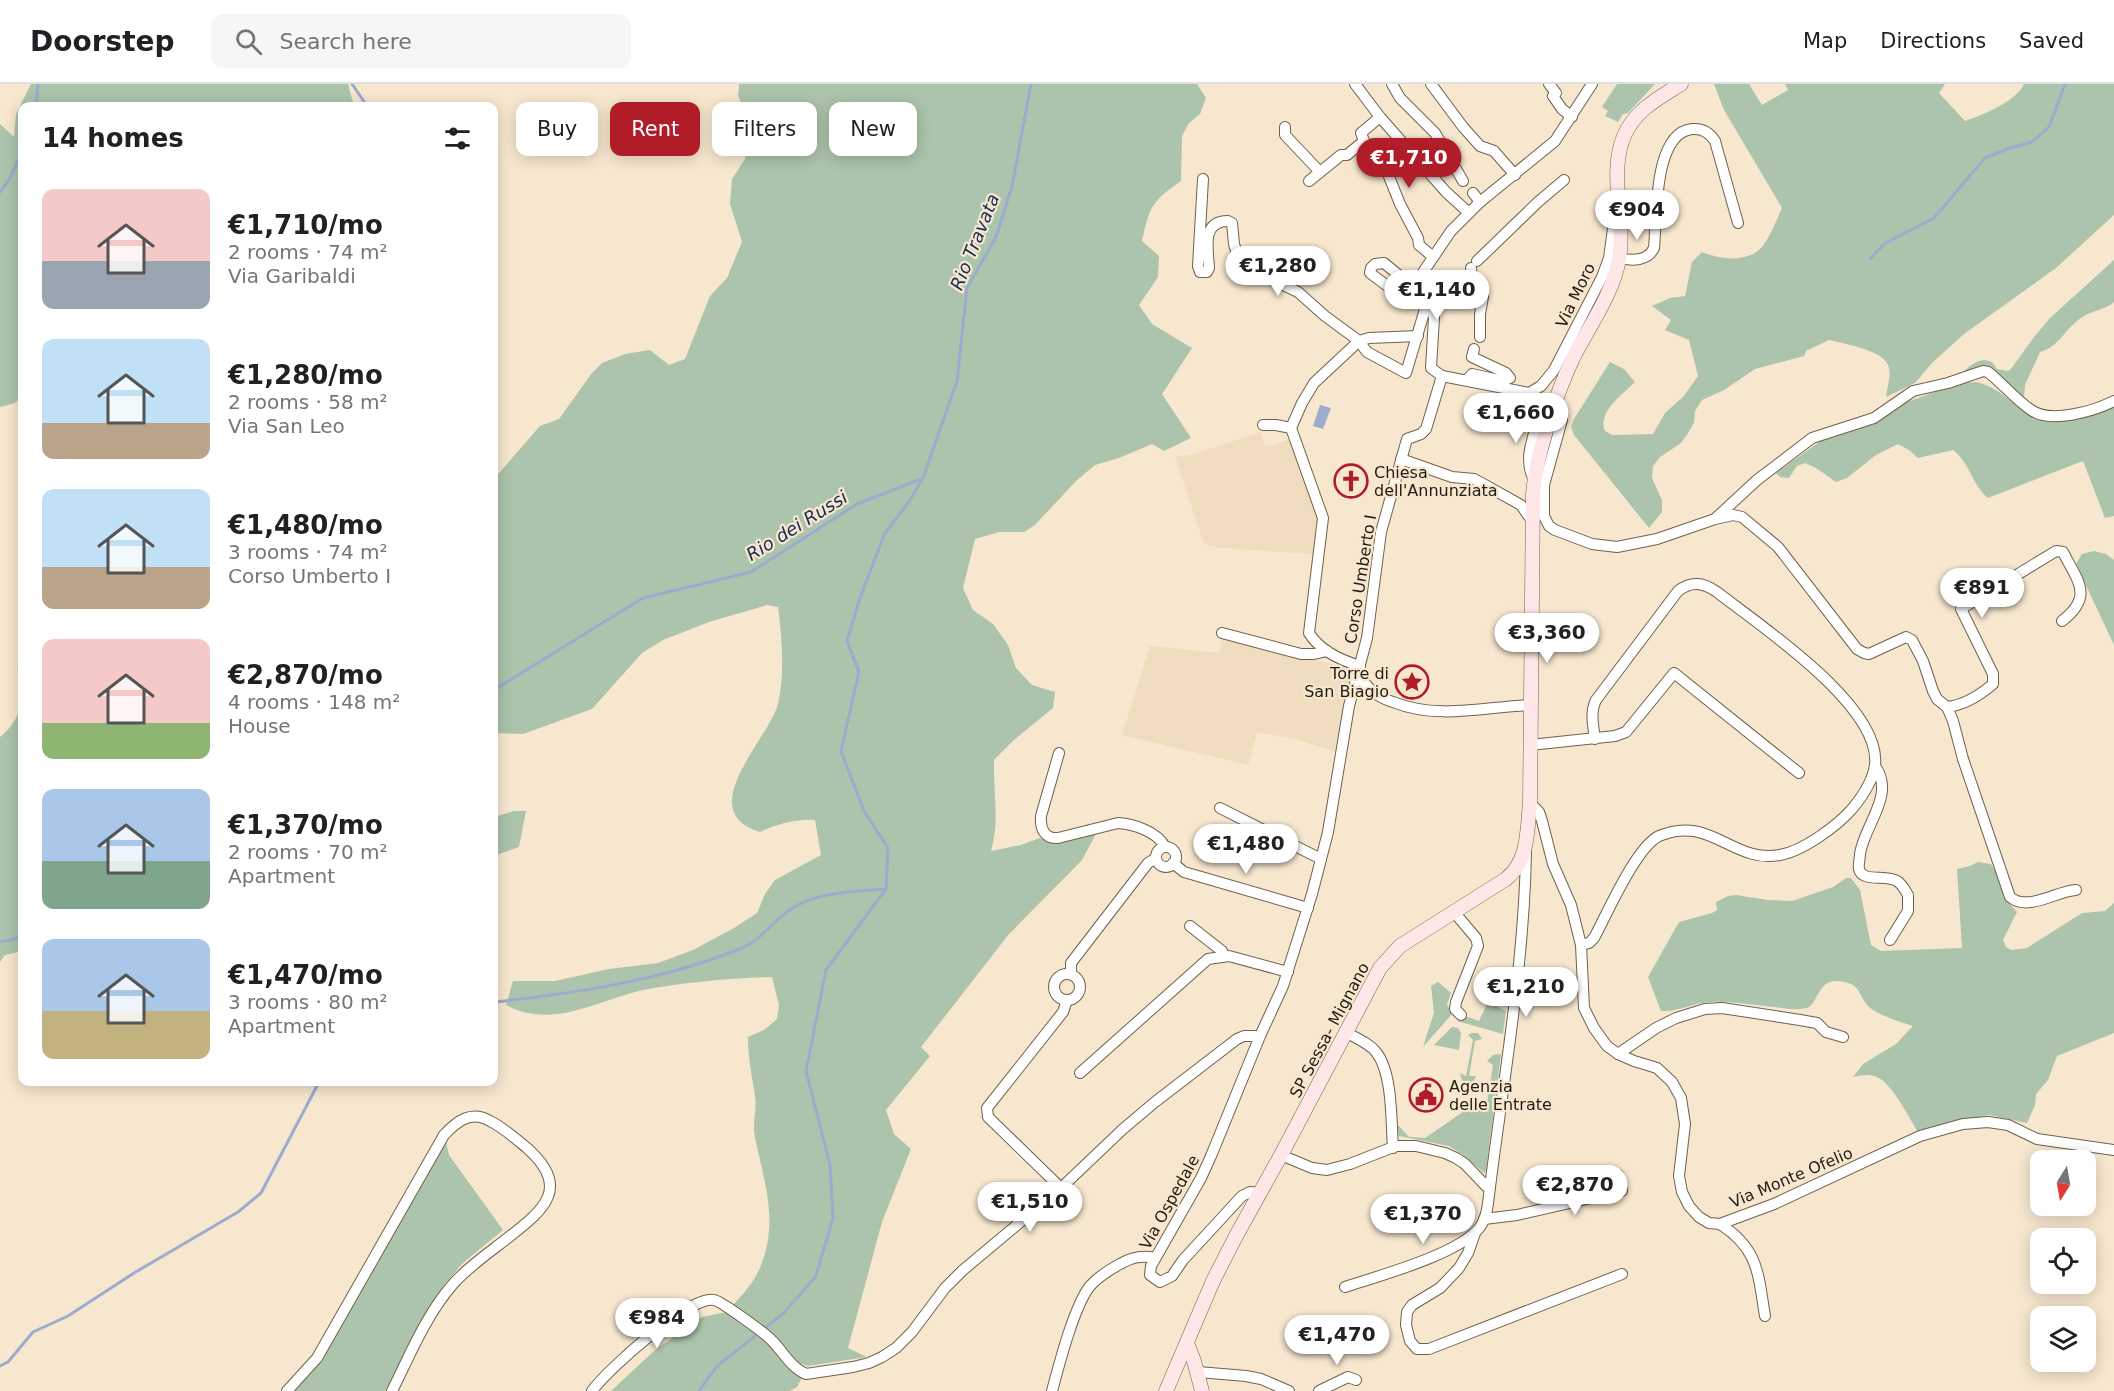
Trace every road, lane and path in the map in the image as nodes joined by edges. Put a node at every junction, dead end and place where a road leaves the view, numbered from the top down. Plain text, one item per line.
1 (1355, 84) edge
2 (1392, 84) edge
3 (1431, 84) edge
4 (1549, 84) edge
5 (1592, 84) edge
6 (1681, 84) edge
7 (1380, 117) junction
8 (1572, 117) junction
9 (1285, 127) dead end
10 (1364, 141) junction
11 (1320, 172) junction
12 (1515, 175) junction
13 (1203, 179) dead end
14 (1564, 180) dead end
15 (1309, 181) dead end
16 (1463, 181) dead end
17 (1473, 193) dead end
18 (1618, 196) junction
19 (1480, 202) junction
20 (1468, 213) junction
21 (1738, 223) dead end
22 (1432, 256) junction
23 (1619, 258) junction
24 (1386, 285) dead end
25 (1413, 287) junction
26 (1428, 299) junction
27 (1418, 336) junction
28 (1480, 337) dead end
29 (1359, 341) junction
30 (1474, 349) dead end
31 (1442, 376) junction
32 (1467, 380) junction
33 (1529, 393) junction
34 (2114, 401) edge
35 (1553, 412) junction
36 (1263, 425) dead end
37 (1291, 428) junction
38 (1401, 459) junction
39 (1534, 480) junction
40 (1715, 519) junction
41 (1533, 524) junction
42 (2062, 621) dead end
43 (1222, 633) dead end
44 (1326, 651) junction
45 (1360, 666) junction
46 (1356, 677) junction
47 (1530, 705) junction
48 (1947, 707) junction
49 (1595, 739) junction
50 (1530, 745) junction
51 (1059, 753) dead end
52 (1875, 766) junction
53 (1799, 773) dead end
54 (1530, 803) junction
55 (1220, 808) dead end
56 (1165, 847) junction
57 (1526, 847) junction
58 (1156, 858) junction
59 (1322, 859) junction
60 (1173, 863) junction
61 (2076, 890) dead end
62 (1308, 909) junction
63 (1454, 912) junction
64 (1190, 926) dead end
65 (1890, 940) dead end
66 (1581, 945) junction
67 (1224, 956) junction
68 (1288, 972) junction
69 (1071, 974) junction
70 (1067, 1000) junction
71 (1461, 1015) dead end
72 (1345, 1032) junction
73 (1260, 1036) junction
74 (1843, 1037) dead end
75 (1618, 1054) junction
76 (1080, 1073) dead end
77 (1393, 1148) junction
78 (2114, 1150) edge
79 (1281, 1155) junction
80 (1618, 1175) dead end
81 (1490, 1187) junction
82 (1061, 1188) junction
83 (1261, 1192) junction
84 (1484, 1220) junction
85 (1720, 1224) junction
86 (1475, 1233) junction
87 (1155, 1258) junction
88 (1622, 1274) dead end
89 (1345, 1287) dead end
90 (1765, 1316) dead end
91 (1187, 1343) junction
92 (1198, 1372) junction
93 (1356, 1380) dead end
94 (287, 1391) edge
95 (392, 1391) edge
96 (592, 1391) edge
97 (1052, 1391) edge
98 (1166, 1391) edge
99 (1202, 1391) edge
100 (1289, 1391) edge
101 (1319, 1391) edge

1 - 7 street
2 - 16 street
3 - 12 street
4 - 8 street
5 - 8 street
6 - 18 street, SP Sessa- Mignano
7 - 10 street
7 - 20 street
8 - 12 street
9 - 11 street
10 - 11 street
10 - 22 street
11 - 15 street
12 - 19 street
13 - 29 street
14 - 28 street
17 - 19 street
18 - 23 street, SP Sessa- Mignano
18 - 33 street, Via Moro
19 - 20 street
20 - 22 street
21 - 23 street
22 - 25 street
23 - 35 street, SP Sessa- Mignano
24 - 25 street
25 - 26 street
26 - 27 street
26 - 31 street
27 - 29 street
27 - 29 street
29 - 37 street
30 - 32 street
31 - 32 street
31 - 38 street, Corso Umberto I
32 - 33 street
33 - 39 street
34 - 40 street
35 - 39 street, SP Sessa- Mignano
35 - 40 street
36 - 37 street
37 - 44 street
38 - 41 street
38 - 45 street, Corso Umberto I
39 - 41 street, SP Sessa- Mignano
40 - 48 street
41 - 47 street, SP Sessa- Mignano
42 - 48 street
43 - 44 street
44 - 45 street
45 - 46 street, Corso Umberto I
46 - 47 street
46 - 59 street, Corso Umberto I
47 - 50 street, SP Sessa- Mignano
48 - 61 street
49 - 50 street
49 - 52 street
49 - 53 street
50 - 54 street, SP Sessa- Mignano
51 - 56 street
52 - 65 street
52 - 66 street
54 - 57 street, SP Sessa- Mignano
54 - 66 street, Via Monte Ofelio
55 - 59 street
56 - 58 street
56 - 60 street
57 - 63 street, SP Sessa- Mignano
57 - 81 street
58 - 60 street
58 - 69 street
59 - 62 street, Corso Umberto I
60 - 62 street
62 - 68 street, Corso Umberto I
63 - 71 street
63 - 72 street, SP Sessa- Mignano
64 - 67 street
66 - 75 street, Via Monte Ofelio
67 - 68 street
67 - 76 street
68 - 73 street, Corso Umberto I
69 - 70 street
69 - 70 street
70 - 82 street
72 - 77 street
72 - 79 street, SP Sessa- Mignano
73 - 82 street
73 - 87 street, Via Ospedale
74 - 75 street
75 - 85 street, Via Monte Ofelio
77 - 79 street
77 - 81 street
78 - 85 street, Via Monte Ofelio
79 - 83 street, SP Sessa- Mignano
80 - 84 street
81 - 84 street
82 - 96 street
83 - 87 street, Via Ospedale
83 - 91 street, SP Sessa- Mignano
84 - 86 street
85 - 90 street
86 - 88 street
86 - 89 street
87 - 97 street
91 - 92 street
91 - 98 street, SP Sessa- Mignano
92 - 99 street
92 - 100 street
93 - 101 street
94 - 95 street

